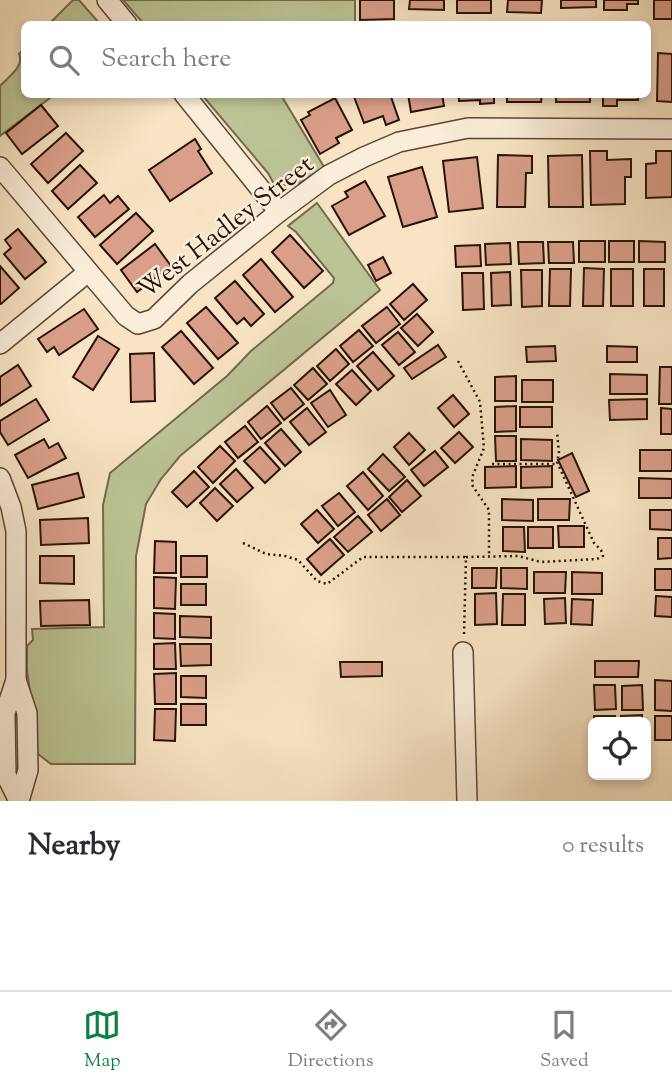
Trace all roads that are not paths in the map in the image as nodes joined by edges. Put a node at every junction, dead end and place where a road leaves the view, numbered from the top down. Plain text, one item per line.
1 (107, 0) edge
2 (124, 21) edge
3 (187, 98) edge
4 (672, 129) edge
5 (0, 167) edge
6 (279, 212) junction
7 (88, 272) junction
8 (0, 344) edge
9 (0, 478) edge
10 (8, 607) edge
11 (463, 652) road end
12 (19, 801) edge
13 (467, 801) edge

1 - 2 street
3 - 6 street
4 - 6 street, West Hadley Street
5 - 7 street, West Hadley Street
6 - 7 street, West Hadley Street
7 - 8 street
9 - 10 street
10 - 12 street
11 - 13 street

